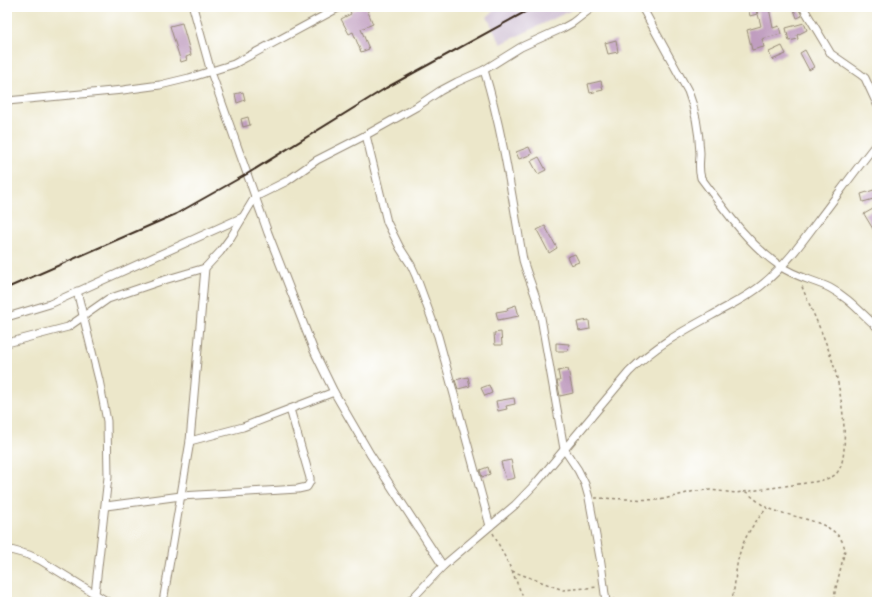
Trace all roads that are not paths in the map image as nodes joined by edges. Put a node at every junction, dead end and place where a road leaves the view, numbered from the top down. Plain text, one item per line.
1 (192, 7) edge
2 (340, 7) edge
3 (593, 7) edge
4 (642, 7) edge
5 (803, 7) edge
6 (484, 70) junction
7 (211, 72) junction
8 (7, 101) edge
9 (877, 104) edge
10 (366, 135) junction
11 (877, 143) edge
12 (255, 197) junction
13 (243, 217) junction
14 (781, 267) junction
15 (205, 268) junction
16 (77, 291) junction
17 (83, 316) junction
18 (7, 317) edge
19 (877, 327) edge
20 (7, 343) edge
21 (334, 392) junction
22 (290, 409) junction
23 (190, 441) junction
24 (564, 449) junction
25 (181, 496) junction
26 (106, 506) junction
27 (490, 526) junction
28 (7, 549) edge
29 (443, 566) junction
30 (95, 594) junction
31 (108, 602) edge
32 (163, 602) edge
33 (409, 602) edge
34 (606, 602) edge

1 - 7 street
2 - 7 street
3 - 6 street
4 - 14 street
5 - 9 street
6 - 10 street
6 - 24 street
7 - 8 street
7 - 12 street
10 - 12 street
10 - 27 street
11 - 14 street
12 - 13 street
12 - 21 street
13 - 15 street
13 - 16 street
14 - 19 street
14 - 24 street
15 - 17 street
15 - 23 street
16 - 17 street
16 - 18 street
17 - 20 street
17 - 26 street
21 - 22 street
21 - 29 street
22 - 23 street
22 - 25 street
23 - 25 street
24 - 27 street
24 - 34 street
25 - 26 street
25 - 32 street
26 - 30 street
27 - 29 street
28 - 30 street
29 - 33 street
30 - 31 street

